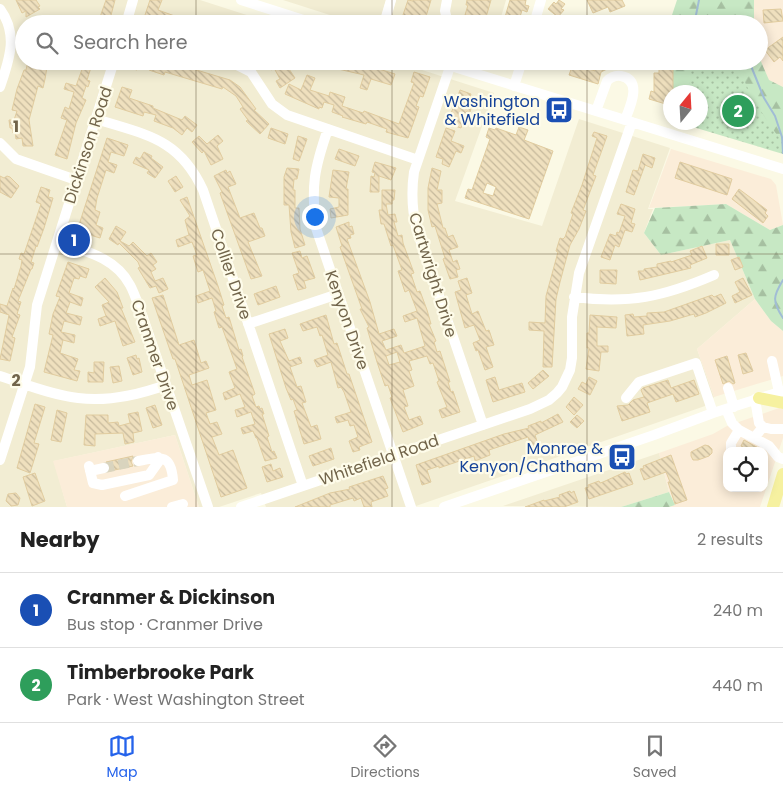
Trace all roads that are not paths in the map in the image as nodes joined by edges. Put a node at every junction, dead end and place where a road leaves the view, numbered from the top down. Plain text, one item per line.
1 (133, 0) edge
2 (241, 0) edge
3 (391, 0) edge
4 (447, 0) edge
5 (541, 0) edge
6 (2, 12) edge
7 (129, 15) edge
8 (288, 15) edge
9 (387, 15) edge
10 (446, 15) edge
11 (537, 15) edge
12 (111, 70) edge
13 (247, 70) edge
14 (450, 70) edge
15 (469, 70) edge
16 (519, 70) edge
17 (514, 86) junction
18 (0, 87) edge
19 (596, 111) junction
20 (96, 119) junction
21 (629, 121) junction
22 (328, 129) junction
23 (0, 143) edge
24 (418, 160) junction
25 (783, 169) edge
26 (76, 180) junction
27 (58, 242) junction
28 (714, 275) dead end
29 (338, 294) junction
30 (574, 297) junction
31 (248, 324) junction
32 (772, 361) dead end
33 (0, 376) edge
34 (25, 384) junction
35 (166, 385) junction
36 (728, 388) dead end
37 (782, 396) edge
38 (626, 398) dead end
39 (757, 398) junction
40 (730, 408) junction
41 (713, 414) junction
42 (483, 425) junction
43 (763, 427) junction
44 (783, 429) edge
45 (739, 430) junction
46 (754, 438) junction
47 (731, 447) edge
48 (768, 454) edge
49 (393, 455) junction
50 (161, 458) junction
51 (783, 459) edge
52 (0, 460) edge
53 (138, 461) tunnel mouth
54 (104, 468) tunnel mouth
55 (783, 474) edge
56 (303, 486) junction
57 (780, 492) edge
58 (124, 496) dead end
59 (183, 504) dead end
60 (172, 507) edge
61 (208, 507) edge
62 (241, 507) edge
63 (411, 507) edge
64 (444, 507) edge
65 (772, 507) edge

1 - 7 street
2 - 8 street
3 - 9 street
4 - 10 street
5 - 11 street
6 - 18 street
12 - 20 street, Dickinson Road
13 - 22 street
14 - 24 street, Cartwright Drive
15 - 17 street
16 - 17 street
17 - 19 street
19 - 21 street
19 - 21 street, Whitefield Road
20 - 26 street, Dickinson Road
20 - 31 street, Collier Drive
21 - 25 street
21 - 30 street, Whitefield Road
22 - 24 street
22 - 29 street, Kenyon Drive
23 - 26 street
24 - 42 street, Cartwright Drive
26 - 27 street, Dickinson Road
27 - 34 street, Dickinson Road
27 - 35 street, Cranmer Drive
28 - 30 street
29 - 31 street
29 - 49 street, Kenyon Drive
30 - 42 street, Whitefield Road
31 - 56 street, Collier Drive
32 - 37 street
33 - 34 street
34 - 35 street
34 - 52 street, Dickinson Road
35 - 61 street, Cranmer Drive
36 - 40 street
37 - 39 main road
38 - 41 street
39 - 40 street
39 - 43 street
40 - 41 street
40 - 45 street
41 - 64 street
42 - 49 street, Whitefield Road
43 - 44 street
43 - 46 street
45 - 46 street
45 - 47 street
46 - 48 street
48 - 51 street
49 - 56 street, Whitefield Road
49 - 63 street, Kenyon Drive
50 - 53 street
50 - 54 street
50 - 58 street
55 - 57 main road
56 - 62 street, Whitefield Road
57 - 65 main road
59 - 60 street

